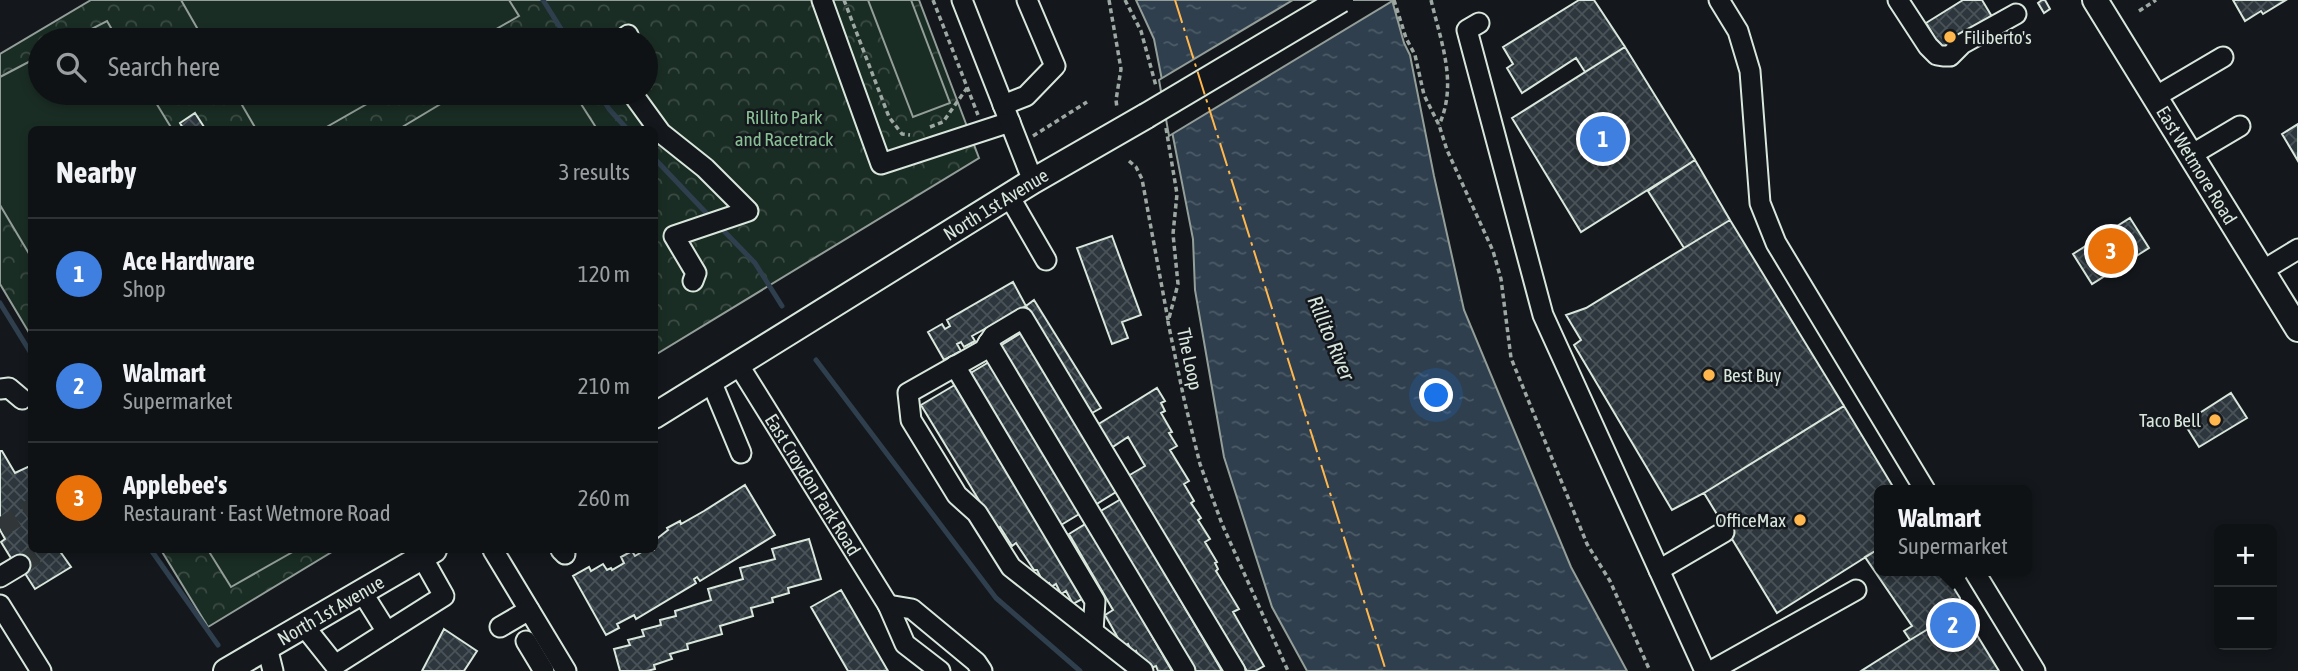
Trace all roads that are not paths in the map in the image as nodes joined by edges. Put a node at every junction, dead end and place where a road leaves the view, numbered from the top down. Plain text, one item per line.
1 (822, 0) edge
2 (962, 0) edge
3 (1027, 0) edge
4 (1341, 0) edge
5 (1719, 0) edge
6 (1898, 0) edge
7 (2095, 0) edge
8 (2016, 14) dead end
9 (1479, 23) dead end
10 (2222, 57) dead end
11 (2155, 96) junction
12 (641, 105) edge
13 (1006, 113) junction
14 (656, 126) edge
15 (2240, 126) dead end
16 (658, 129) edge
17 (2191, 155) junction
18 (1032, 181) junction
19 (1009, 196) junction
20 (2298, 249) edge
21 (1046, 260) dead end
22 (2262, 271) junction
23 (693, 281) dead end
24 (2298, 329) edge
25 (988, 343) junction
26 (738, 364) junction
27 (955, 366) junction
28 (711, 381) junction
29 (0, 389) edge
30 (22, 399) dead end
31 (658, 414) edge
32 (741, 453) dead end
33 (1922, 485) edge
34 (1724, 532) dead end
35 (428, 553) edge
36 (495, 553) edge
37 (20, 565) tunnel mouth
38 (1659, 570) junction
39 (1977, 576) edge
40 (0, 577) edge
41 (1856, 590) dead end
42 (362, 592) junction
43 (0, 605) edge
44 (888, 605) junction
45 (529, 610) junction
46 (304, 626) junction
47 (500, 627) dead end
48 (1093, 631) junction
49 (387, 632) junction
50 (945, 637) junction
51 (526, 641) dead end
52 (270, 659) edge
53 (937, 668) edge
54 (41, 671) edge
55 (226, 671) edge
56 (544, 671) edge
57 (566, 671) edge
58 (982, 671) edge
59 (1143, 671) edge
60 (1185, 671) edge
61 (1235, 671) edge
62 (1704, 671) edge
63 (1711, 671) edge
64 (2035, 671) edge

1 - 13 street
2 - 13 street
3 - 13 street
4 - 18 main road, North 1st Avenue, bridge
5 - 33 street
6 - 8 street
7 - 11 main road, East Wetmore Road
9 - 38 street
10 - 11 street
11 - 17 main road, East Wetmore Road
12 - 14 street
13 - 18 street
15 - 17 street
16 - 23 street
17 - 22 main road, East Wetmore Road
18 - 19 main road, North 1st Avenue
19 - 21 street
19 - 26 main road, North 1st Avenue
20 - 22 street
22 - 24 main road, East Wetmore Road
25 - 27 street
25 - 60 street
25 - 61 street
26 - 28 main road, North 1st Avenue
26 - 44 street, East Croydon Park Road
27 - 48 street
27 - 48 street
28 - 31 main road, North 1st Avenue
28 - 32 street
29 - 30 street
34 - 38 street
35 - 42 main road, North 1st Avenue
35 - 49 street
36 - 45 street
37 - 40 street
38 - 62 street
39 - 64 street
41 - 63 street
42 - 46 main road, North 1st Avenue
42 - 49 street
43 - 54 street
44 - 50 street
44 - 53 street, East Croydon Park Road
45 - 47 street
45 - 57 street
46 - 49 street
46 - 52 main road, North 1st Avenue
48 - 59 street
50 - 53 street
50 - 58 street
51 - 56 street
52 - 55 main road, North 1st Avenue

